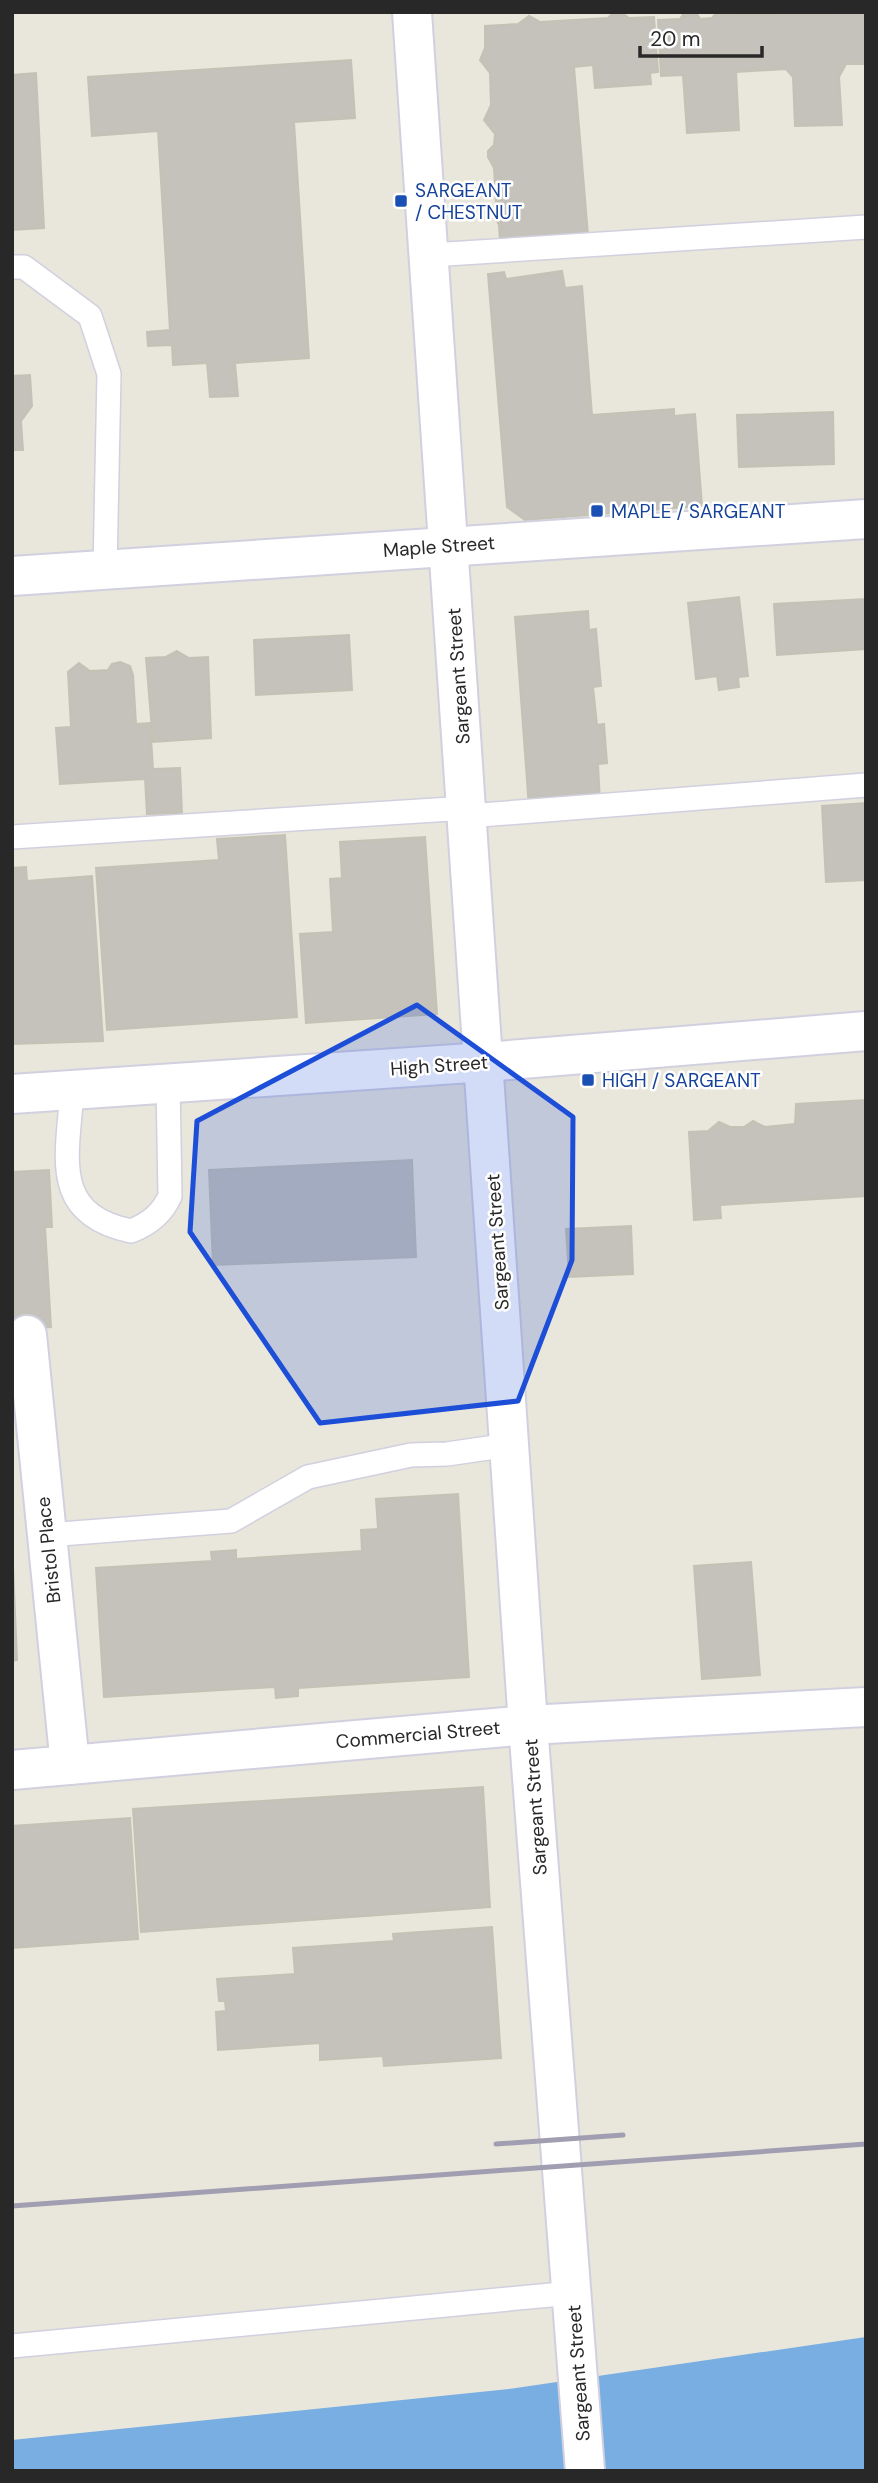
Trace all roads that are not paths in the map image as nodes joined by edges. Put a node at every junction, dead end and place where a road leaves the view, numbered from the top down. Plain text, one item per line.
1 (412, 12) edge
2 (866, 227) edge
3 (431, 255) junction
4 (18, 267) edge
5 (866, 519) edge
6 (449, 545) junction
7 (105, 570) junction
8 (12, 576) edge
9 (866, 785) edge
10 (467, 812) junction
11 (12, 837) edge
12 (866, 1031) edge
13 (485, 1062) junction
14 (168, 1084) junction
15 (72, 1090) junction
16 (12, 1094) edge
17 (27, 1335) dead end
18 (509, 1445) junction
19 (47, 1535) junction
20 (866, 1707) edge
21 (528, 1725) junction
22 (70, 1765) junction
23 (12, 1770) edge
24 (572, 2293) junction
25 (12, 2346) edge
26 (585, 2471) edge

1 - 3 street, Sargeant Street
2 - 3 lane
3 - 6 street, Sargeant Street
4 - 7 lane
5 - 6 street, Maple Street
6 - 7 street, Maple Street
6 - 10 street, Sargeant Street
7 - 8 street, Maple Street
9 - 10 lane
10 - 11 lane
10 - 13 street, Sargeant Street
12 - 13 street, High Street
13 - 14 street, High Street
13 - 18 street, Sargeant Street
14 - 15 street, High Street
14 - 15 lane
15 - 16 street, High Street
17 - 19 street, Bristol Place
18 - 19 lane
18 - 21 street, Sargeant Street
19 - 22 street, Bristol Place
20 - 21 street, Commercial Street
21 - 22 street, Commercial Street
21 - 24 street, Sargeant Street
22 - 23 street, Commercial Street
24 - 25 lane
24 - 26 street, Sargeant Street

